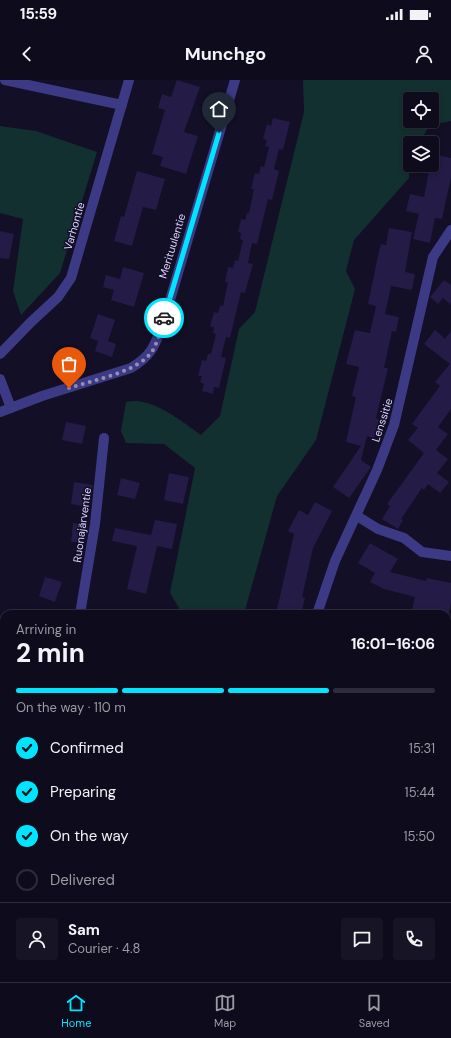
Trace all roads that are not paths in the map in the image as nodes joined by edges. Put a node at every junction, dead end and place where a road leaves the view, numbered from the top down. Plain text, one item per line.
1 (5, 80) edge
2 (129, 80) edge
3 (235, 80) edge
4 (122, 105) junction
5 (451, 230) edge
6 (0, 354) edge
7 (0, 379) edge
8 (10, 408) junction
9 (0, 412) edge
10 (104, 438) dead end
11 (357, 516) junction
12 (451, 556) edge
13 (81, 610) edge
14 (318, 610) edge

1 - 4 street
2 - 4 street, Varhontie
3 - 8 street, Merituulentie
4 - 6 street, Varhontie
5 - 11 street, Lenssitie
7 - 8 street
8 - 9 street, Merituulentie
10 - 13 street, Ruonajärventie
11 - 12 street
11 - 14 street, Lenssitie

